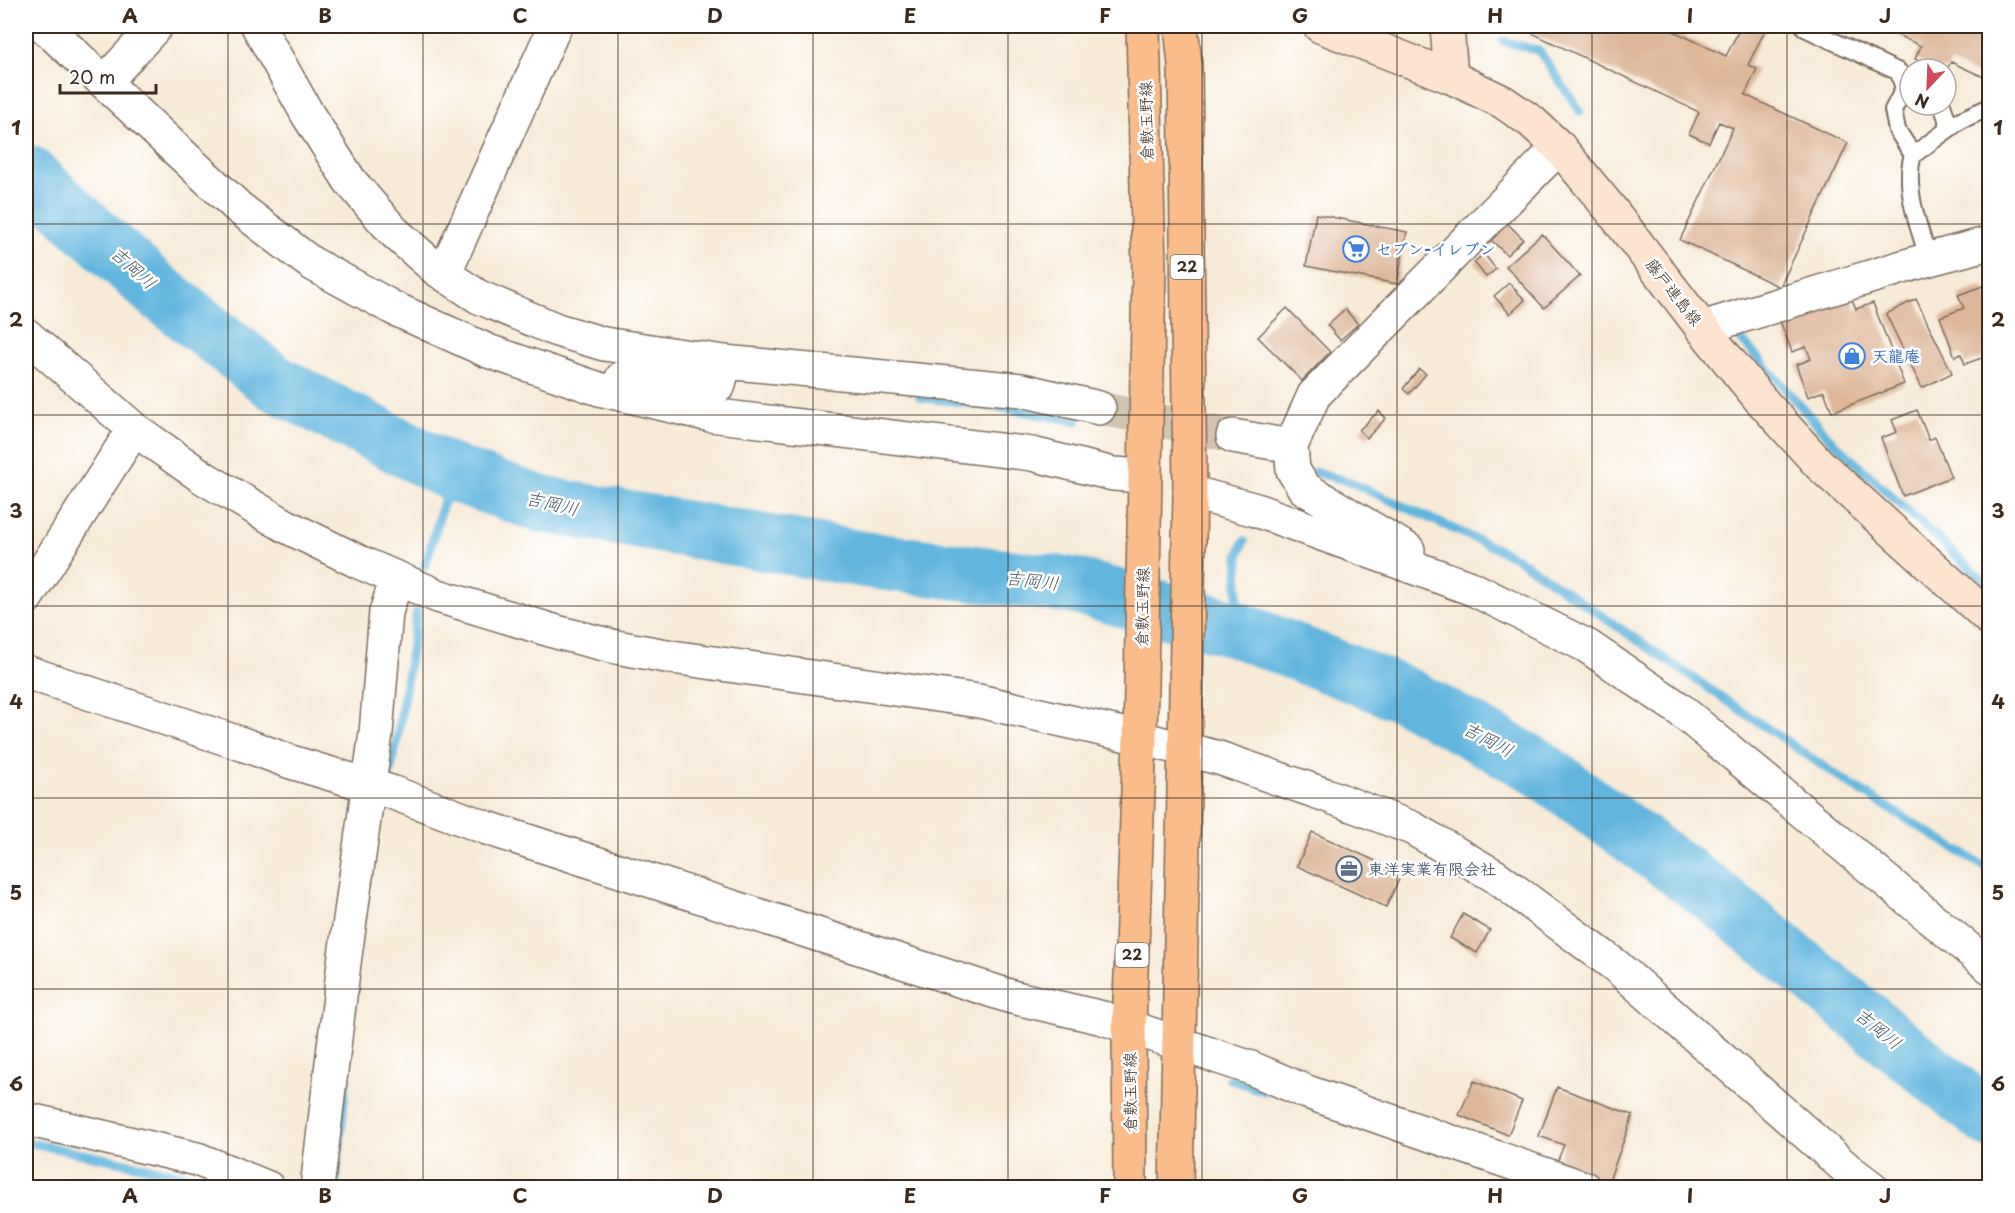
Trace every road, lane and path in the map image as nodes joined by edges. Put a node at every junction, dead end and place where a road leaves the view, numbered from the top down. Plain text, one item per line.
1 (44, 26) edge
2 (156, 26) edge
3 (258, 26) edge
4 (555, 26) edge
5 (1143, 26) edge
6 (1181, 26) edge
7 (1320, 26) edge
8 (1447, 26) edge
9 (1805, 28) dead end
10 (1898, 72) edge
11 (1451, 77) junction
12 (105, 82) junction
13 (1898, 102) edge
14 (1989, 107) edge
15 (1947, 117) edge
16 (1947, 130) junction
17 (1560, 147) junction
18 (1913, 155) junction
19 (1989, 243) edge
20 (1929, 259) junction
21 (444, 274) junction
22 (1701, 328) junction
23 (26, 335) edge
24 (724, 362) junction
25 (599, 389) junction
26 (1099, 408) tunnel mouth
27 (134, 429) junction
28 (1233, 436) tunnel mouth
29 (1290, 446) junction
30 (1144, 487) junction
31 (1190, 501) junction
32 (397, 578) junction
33 (1473, 589) junction
34 (26, 598) edge
35 (1989, 619) edge
36 (26, 672) edge
37 (1140, 730) junction
38 (1186, 741) junction
39 (380, 788) junction
40 (1989, 967) edge
41 (1130, 1027) junction
42 (1180, 1045) junction
43 (26, 1119) edge
44 (268, 1188) edge
45 (317, 1188) edge
46 (1130, 1188) edge
47 (1176, 1188) edge
48 (1584, 1188) edge
49 (1872, 1188) edge

1 - 12 street
2 - 12 street
3 - 21 street
4 - 21 street
5 - 30 main road, 倉敷玉野線 / 22
6 - 31 main road, 22
7 - 11 main road, 藤戸連島線
8 - 11 main road
9 - 10 lane
11 - 17 main road, 藤戸連島線
12 - 25 street
13 - 18 lane
14 - 16 lane
15 - 16 lane
16 - 18 lane
17 - 22 main road, 藤戸連島線
17 - 29 street
18 - 20 lane
19 - 20 street
20 - 22 street
21 - 24 street
22 - 35 main road, 藤戸連島線
23 - 27 street
24 - 25 street
24 - 26 street
25 - 30 street
27 - 32 street
27 - 34 street
28 - 29 street
29 - 33 street
30 - 37 main road, 倉敷玉野線 / 22
31 - 33 street
31 - 38 main road, 22
32 - 37 street
32 - 39 street
33 - 40 street
36 - 39 street
37 - 38 street
37 - 41 main road, 倉敷玉野線 / 22
38 - 42 main road, 22
38 - 49 street
39 - 41 street
39 - 45 street
41 - 42 street
41 - 46 main road, 倉敷玉野線 / 22
42 - 47 main road, 22
42 - 48 street
43 - 44 street

